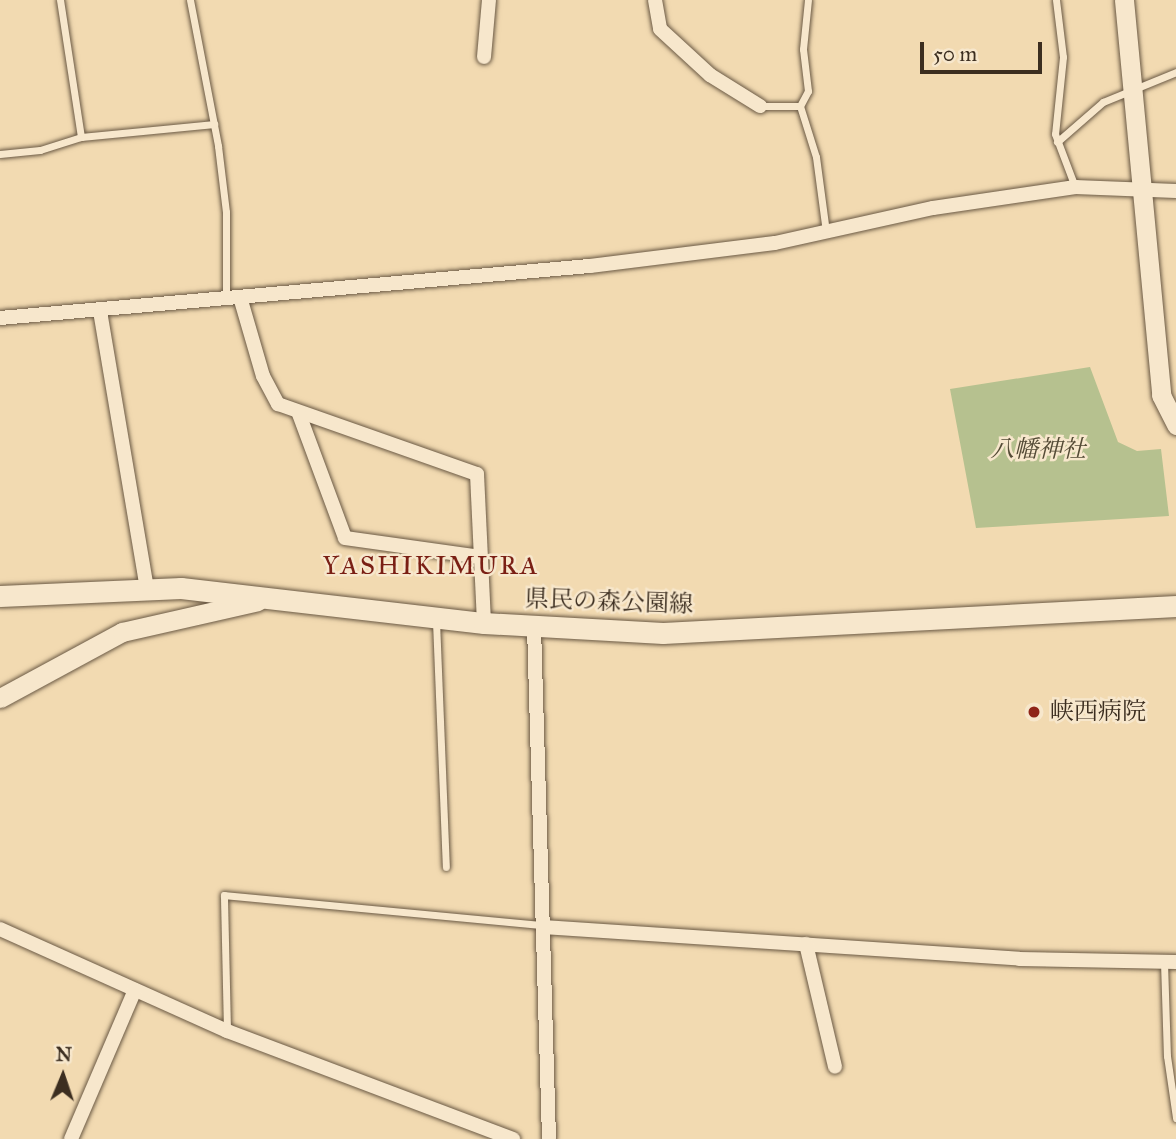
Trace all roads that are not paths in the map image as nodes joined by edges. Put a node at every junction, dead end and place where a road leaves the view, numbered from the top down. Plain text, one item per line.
1 (60, 0) edge
2 (190, 0) edge
3 (489, 0) edge
4 (655, 0) edge
5 (808, 0) edge
6 (1056, 0) edge
7 (1124, 0) edge
8 (484, 57) dead end
9 (1176, 72) edge
10 (1133, 91) junction
11 (760, 106) joint
12 (800, 107) junction
13 (214, 124) junction
14 (81, 137) junction
15 (1058, 142) junction
16 (0, 154) edge
17 (1074, 187) junction
18 (1139, 188) junction
19 (1176, 191) edge
20 (826, 232) junction
21 (233, 298) junction
22 (100, 311) junction
23 (0, 318) edge
24 (299, 414) junction
25 (1176, 425) edge
26 (481, 557) junction
27 (147, 588) junction
28 (0, 596) edge
29 (285, 598) junction
30 (1176, 606) edge
31 (436, 617) junction
32 (484, 623) junction
33 (534, 627) junction
34 (0, 698) edge
35 (446, 867) dead end
36 (543, 926) junction
37 (0, 929) edge
38 (806, 944) junction
39 (1170, 962) edge
40 (135, 990) junction
41 (227, 1031) junction
42 (835, 1067) dead end
43 (1176, 1118) edge
44 (71, 1139) edge
45 (513, 1139) edge
46 (549, 1139) edge

1 - 14 lane
2 - 13 lane
3 - 8 street
4 - 11 street
5 - 12 lane
6 - 15 lane
7 - 10 street
9 - 10 lane
10 - 15 lane
10 - 18 street
11 - 12 lane
12 - 20 lane
13 - 14 lane
13 - 21 lane
14 - 16 lane
15 - 17 lane
17 - 18 street
17 - 20 street
18 - 19 street
18 - 25 street
20 - 21 street
21 - 22 street
21 - 24 street
22 - 23 street
22 - 27 street
24 - 26 street
24 - 26 street
26 - 32 street
27 - 28 main road, 県民の森公園線
27 - 29 main road, 県民の森公園線
29 - 31 main road, 県民の森公園線
29 - 34 street
30 - 33 main road, 県民の森公園線
31 - 32 main road, 県民の森公園線
31 - 35 lane
32 - 33 main road, 県民の森公園線
33 - 36 street
36 - 38 street
36 - 41 lane
36 - 46 street
37 - 40 street
38 - 39 street
38 - 42 street
39 - 43 lane
40 - 41 street
40 - 44 street
41 - 45 street

